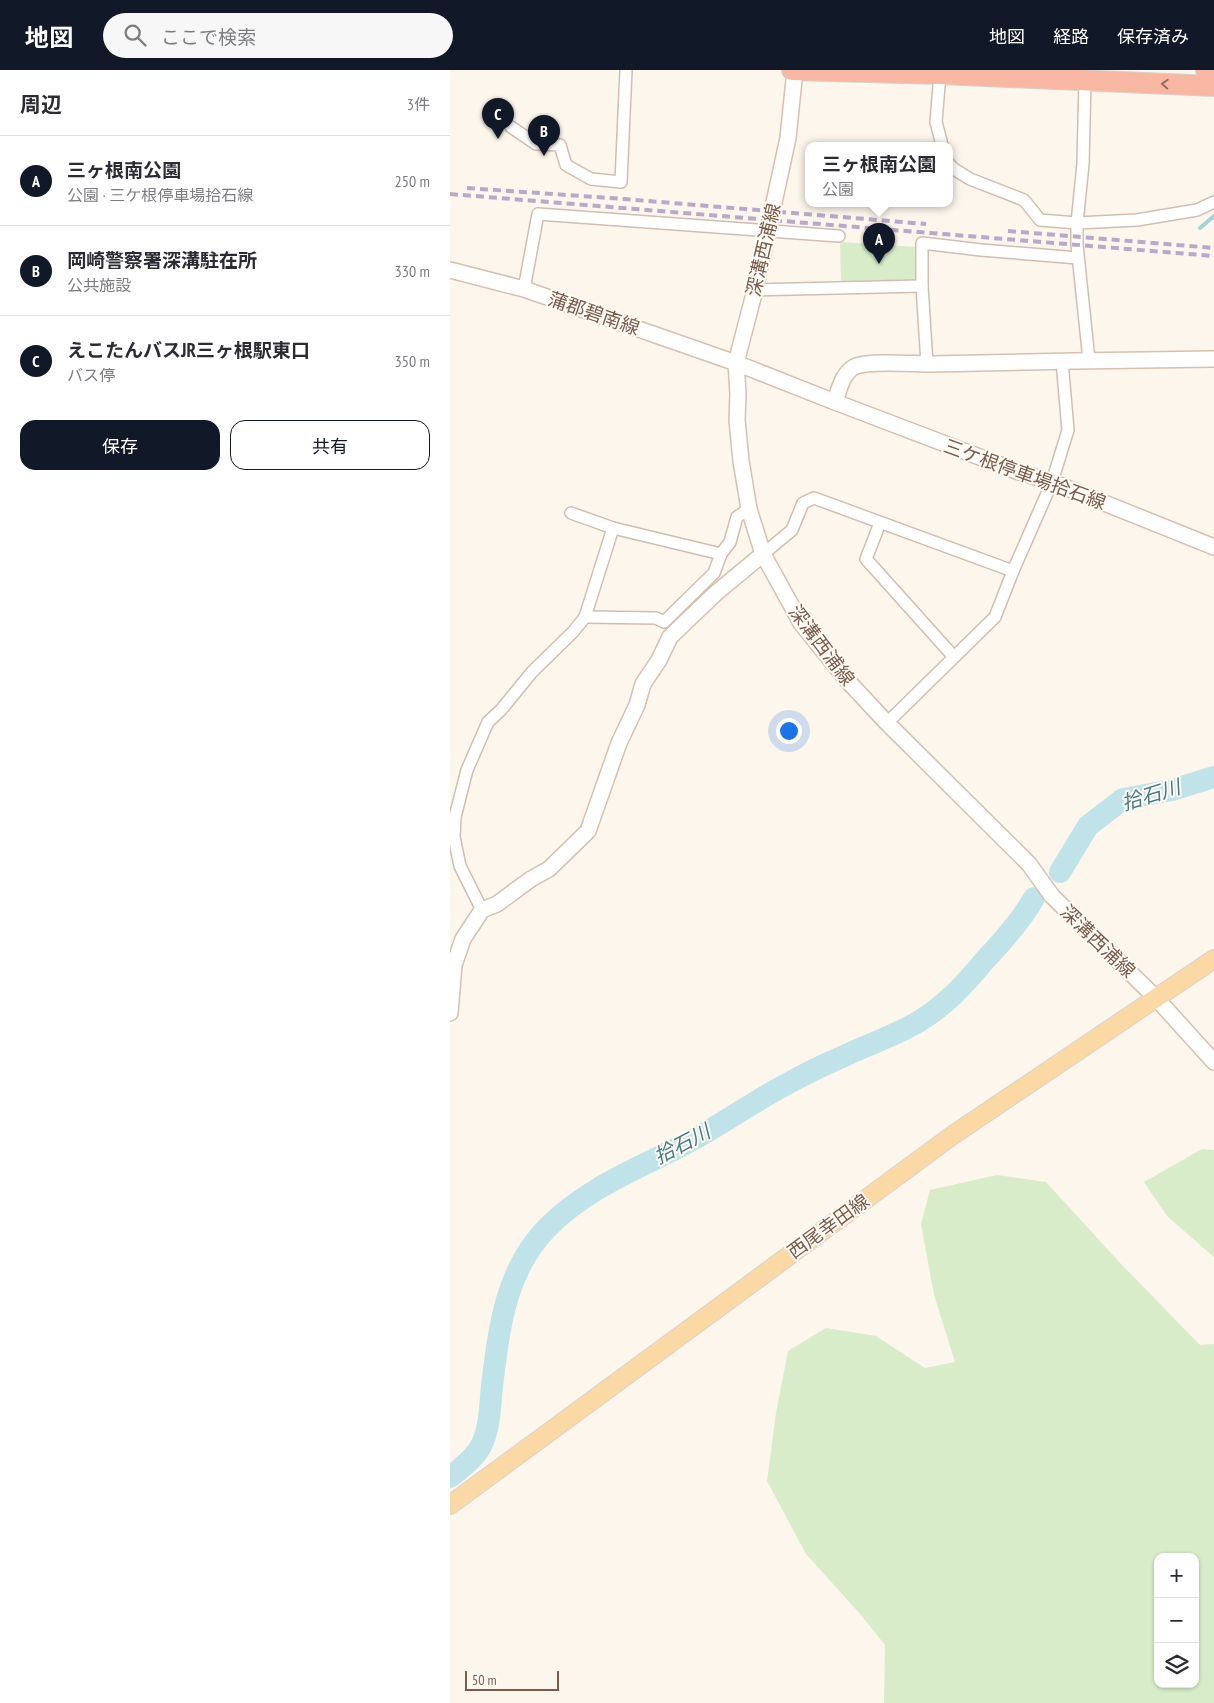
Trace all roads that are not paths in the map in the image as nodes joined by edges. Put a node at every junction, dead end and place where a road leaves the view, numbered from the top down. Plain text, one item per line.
1 (626, 70) edge
2 (794, 70) edge
3 (1206, 70) edge
4 (1214, 70) edge
5 (939, 72) edge
6 (1085, 80) junction
7 (1214, 86) edge
8 (512, 127) dead end
9 (941, 142) edge
10 (953, 168) edge
11 (1214, 202) edge
12 (1078, 223) junction
13 (768, 231) junction
14 (839, 236) dead end
15 (1078, 258) junction
16 (450, 270) edge
17 (922, 286) junction
18 (524, 289) junction
19 (755, 290) junction
20 (1214, 359) edge
21 (1062, 360) junction
22 (1089, 360) junction
23 (736, 363) junction
24 (927, 364) junction
25 (835, 402) junction
26 (1052, 482) junction
27 (749, 509) junction
28 (571, 513) dead end
29 (880, 523) junction
30 (613, 528) junction
31 (1214, 547) edge
32 (721, 554) junction
33 (763, 554) junction
34 (1013, 571) junction
35 (585, 616) junction
36 (667, 629) junction
37 (954, 657) junction
38 (887, 723) junction
39 (453, 814) edge
40 (482, 910) junction
41 (1214, 959) edge
42 (1157, 999) junction
43 (450, 1013) edge
44 (1214, 1062) edge
45 (450, 1505) edge

1 - 8 street
2 - 5 highway
2 - 13 main road, 深溝西浦線
3 - 4 highway
5 - 6 highway
5 - 9 street
7 -> 6 highway
6 - 12 street
10 - 12 street
11 - 12 street
12 - 15 street
13 - 14 street
13 - 18 street
13 - 19 main road, 深溝西浦線
15 - 17 street
15 - 22 street
16 - 18 main road, 蒲郡碧南線
17 - 19 street
17 - 24 street
18 - 23 main road, 蒲郡碧南線
19 - 23 main road, 深溝西浦線
20 - 22 main road
21 - 22 main road
21 - 24 main road
21 - 26 street
23 - 25 main road, 三ケ根停車場拾石線
23 - 27 main road, 深溝西浦線
24 - 25 main road
25 - 26 main road, 三ケ根停車場拾石線
26 - 31 main road, 三ケ根停車場拾石線
26 - 34 street
27 - 32 street
27 - 33 main road, 深溝西浦線
28 - 30 street
29 - 33 street
29 - 34 street
29 - 37 street
30 - 32 street
30 - 35 street
32 - 36 street
33 - 36 main road
33 - 38 main road, 深溝西浦線
34 - 37 street
35 - 36 street
35 - 39 street
36 - 40 main road
37 - 38 street
38 - 42 main road, 深溝西浦線
39 - 40 street
40 - 43 main road
41 - 42 main road, 西尾幸田線
42 - 44 main road, 深溝西浦線
42 - 45 main road, 西尾幸田線

